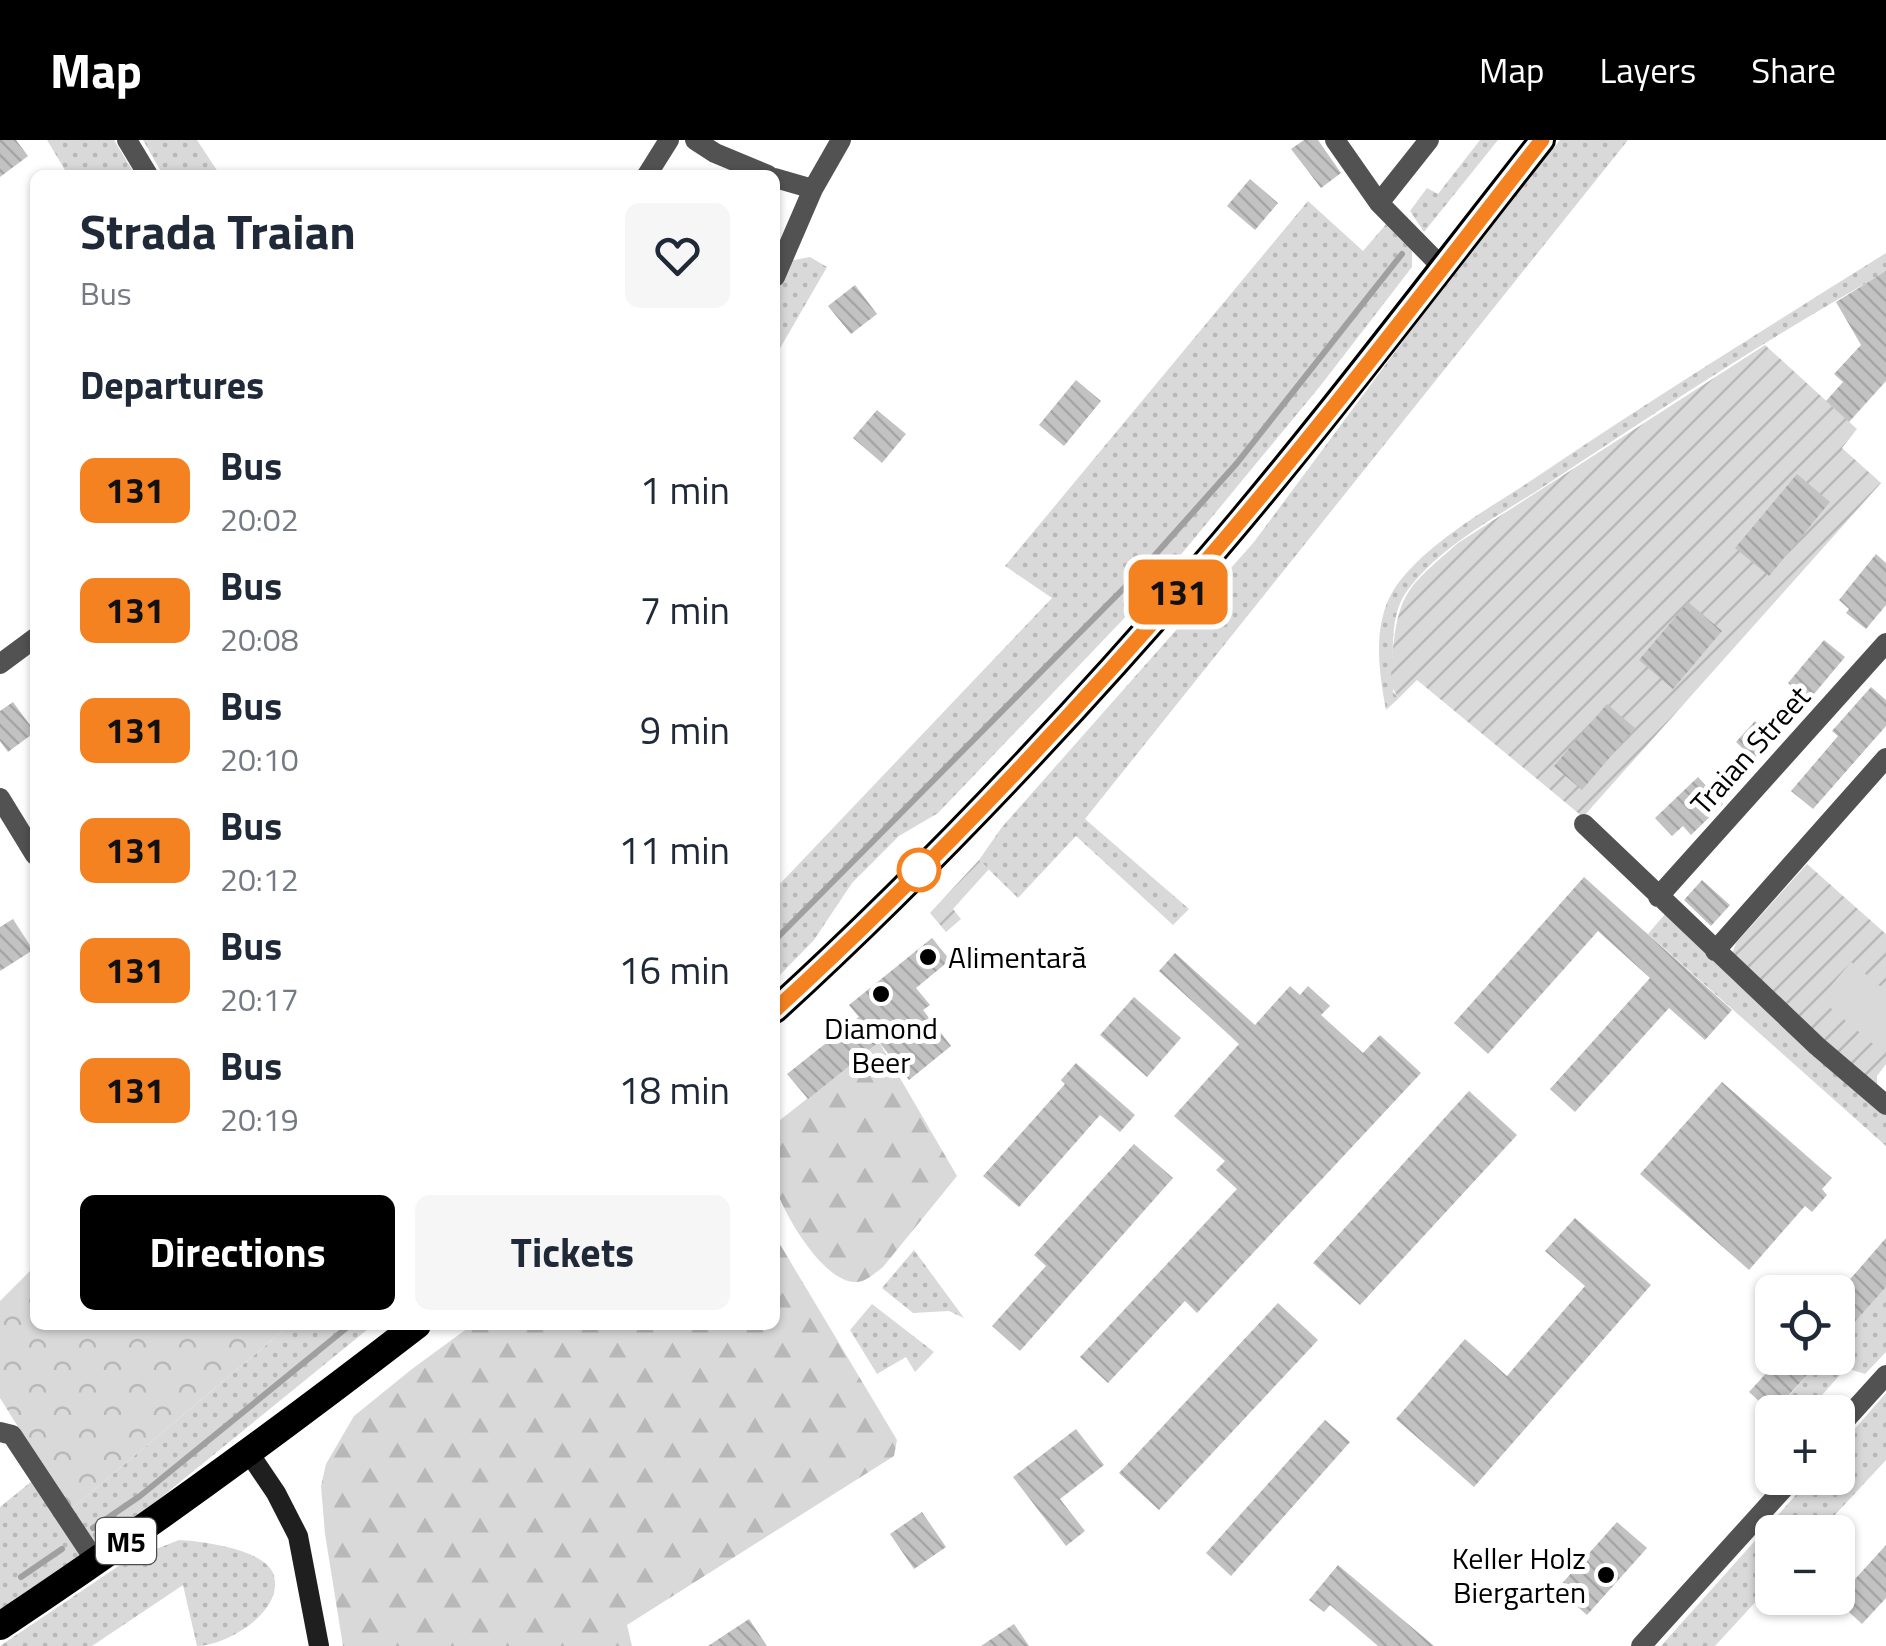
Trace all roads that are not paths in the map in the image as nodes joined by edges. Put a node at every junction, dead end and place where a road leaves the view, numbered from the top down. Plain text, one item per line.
1 (126, 140) edge
2 (669, 140) edge
3 (694, 140) edge
4 (841, 140) edge
5 (1335, 140) edge
6 (1429, 140) edge
7 (1542, 140) edge
8 (145, 170) edge
9 (651, 170) edge
10 (756, 170) edge
11 (780, 179) edge
12 (813, 189) junction
13 (1378, 203) junction
14 (780, 265) edge
15 (1442, 267) junction
16 (30, 642) edge
17 (1886, 643) edge
18 (0, 664) edge
19 (1886, 758) edge
20 (0, 798) edge
21 (1584, 824) dead end
22 (30, 847) edge
23 (1658, 897) junction
24 (1715, 951) junction
25 (780, 1005) edge
26 (1886, 1105) edge
27 (410, 1330) edge
28 (1886, 1375) edge
29 (1855, 1409) edge
30 (0, 1416) edge
31 (6, 1434) edge
32 (249, 1454) junction
33 (1778, 1495) edge
34 (96, 1562) junction
35 (0, 1626) edge
36 (319, 1646) edge
37 (1641, 1646) edge

1 - 8 street
2 - 9 street
3 - 10 street
4 - 12 street
5 - 13 street
6 - 13 street
7 - 15 highway
11 - 12 street
12 - 14 street
13 - 15 street
15 - 25 highway
16 - 18 street
17 - 23 street, Traian Street
19 - 24 street
20 - 22 street
21 - 23 street
23 - 24 street
24 - 26 street
27 - 32 highway, M5
28 - 29 street
30 - 31 street
31 - 34 street
32 - 34 highway, M5
32 - 36 main road
33 - 37 street
34 - 35 highway, M5

